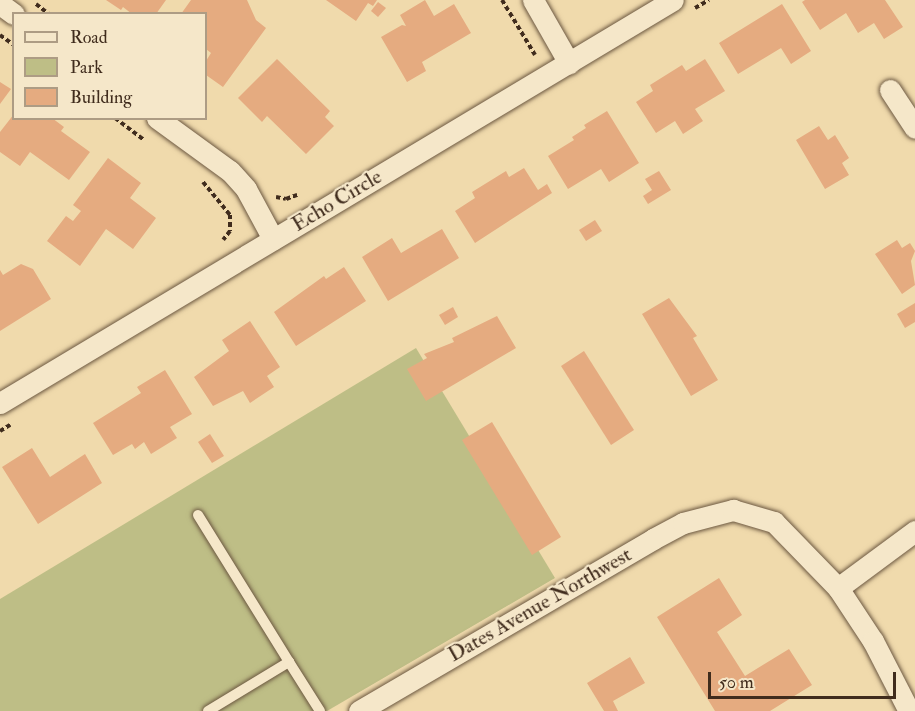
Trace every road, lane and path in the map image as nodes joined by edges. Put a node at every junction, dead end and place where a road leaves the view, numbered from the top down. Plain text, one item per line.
1 (30, 0) edge
2 (502, 0) edge
3 (533, 0) edge
4 (673, 0) edge
5 (46, 12) edge
6 (557, 42) junction
7 (535, 55) junction
8 (525, 61) dead end
9 (569, 63) junction
10 (890, 90) dead end
11 (118, 120) edge
12 (160, 120) edge
13 (915, 128) edge
14 (153, 146) dead end
15 (197, 178) dead end
16 (303, 192) dead end
17 (273, 195) dead end
18 (273, 239) junction
19 (214, 246) dead end
20 (0, 403) edge
21 (198, 515) dead end
22 (915, 531) edge
23 (838, 588) junction
24 (289, 662) junction
25 (208, 711) edge
26 (320, 711) edge
27 (359, 711) edge
28 (909, 711) edge

1 - 5 path
2 - 7 path
3 - 6 street
4 - 9 street, Echo Circle
6 - 7 path
6 - 9 street
7 - 8 path
9 - 18 street, Echo Circle
10 - 13 street
11 - 14 path
12 - 18 street
15 - 19 path
16 - 17 path
18 - 20 street, Echo Circle
21 - 24 lane
22 - 23 street
23 - 27 street, Dates Avenue Northwest
23 - 28 street
24 - 25 lane
24 - 26 lane

